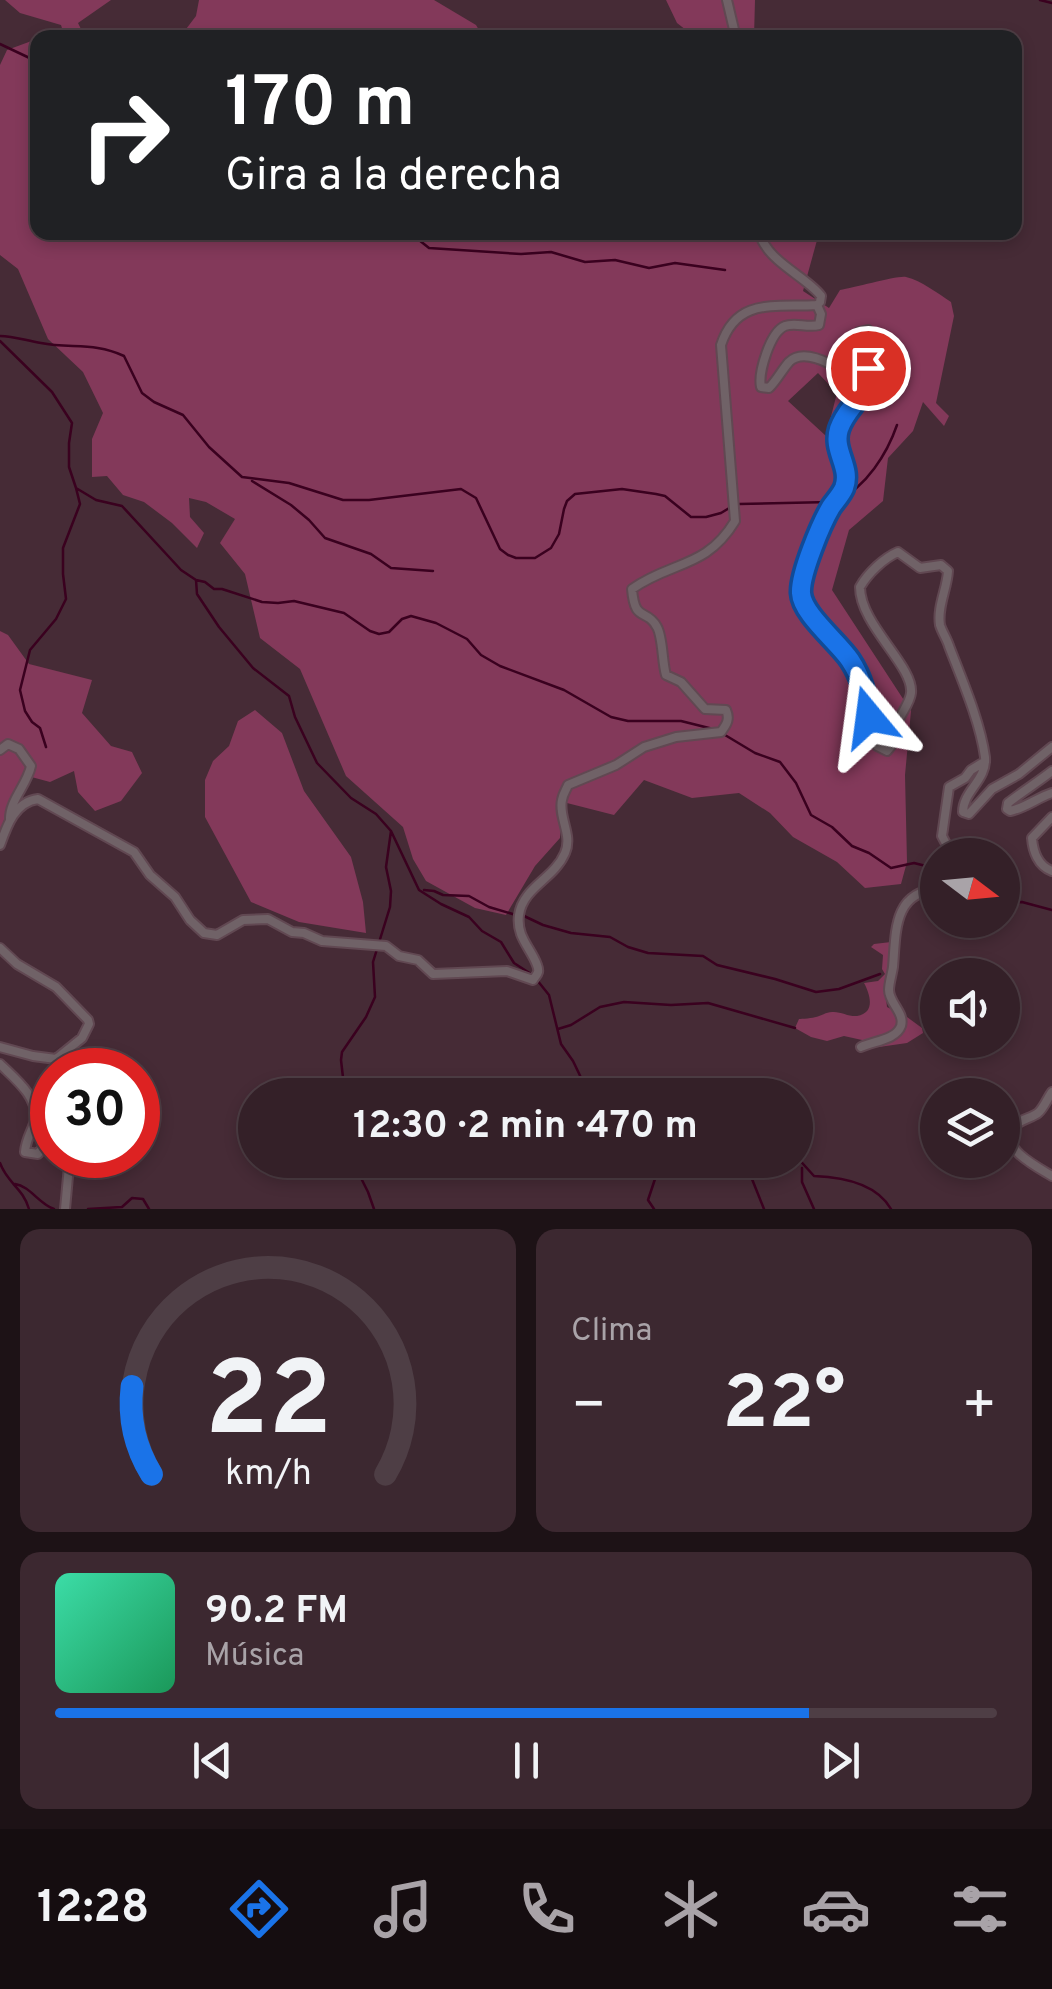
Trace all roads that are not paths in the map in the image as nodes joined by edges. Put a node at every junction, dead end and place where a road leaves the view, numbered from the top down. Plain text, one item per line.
1 (727, 0) edge
2 (734, 30) edge
3 (762, 240) edge
4 (817, 305) junction
5 (1052, 747) edge
6 (0, 750) edge
7 (984, 762) junction
8 (1052, 771) edge
9 (1052, 793) edge
10 (1052, 817) edge
11 (10, 820) junction
12 (943, 838) edge
13 (0, 845) edge
14 (1052, 871) edge
15 (920, 892) edge
16 (0, 948) edge
17 (861, 1046) dead end
18 (0, 1047) edge
19 (0, 1064) edge
20 (1052, 1092) edge
21 (30, 1098) edge
22 (30, 1131) edge
23 (30, 1153) edge
24 (1052, 1176) edge
25 (68, 1178) edge
26 (65, 1209) edge

1 - 2 street
3 - 4 street
4 - 7 street
4 - 11 street
5 - 7 street
6 - 11 street
7 - 12 street
8 - 9 street
10 - 14 street
11 - 13 street
15 - 17 street
16 - 18 street
19 - 21 street
20 - 24 street
22 - 23 street
25 - 26 street

